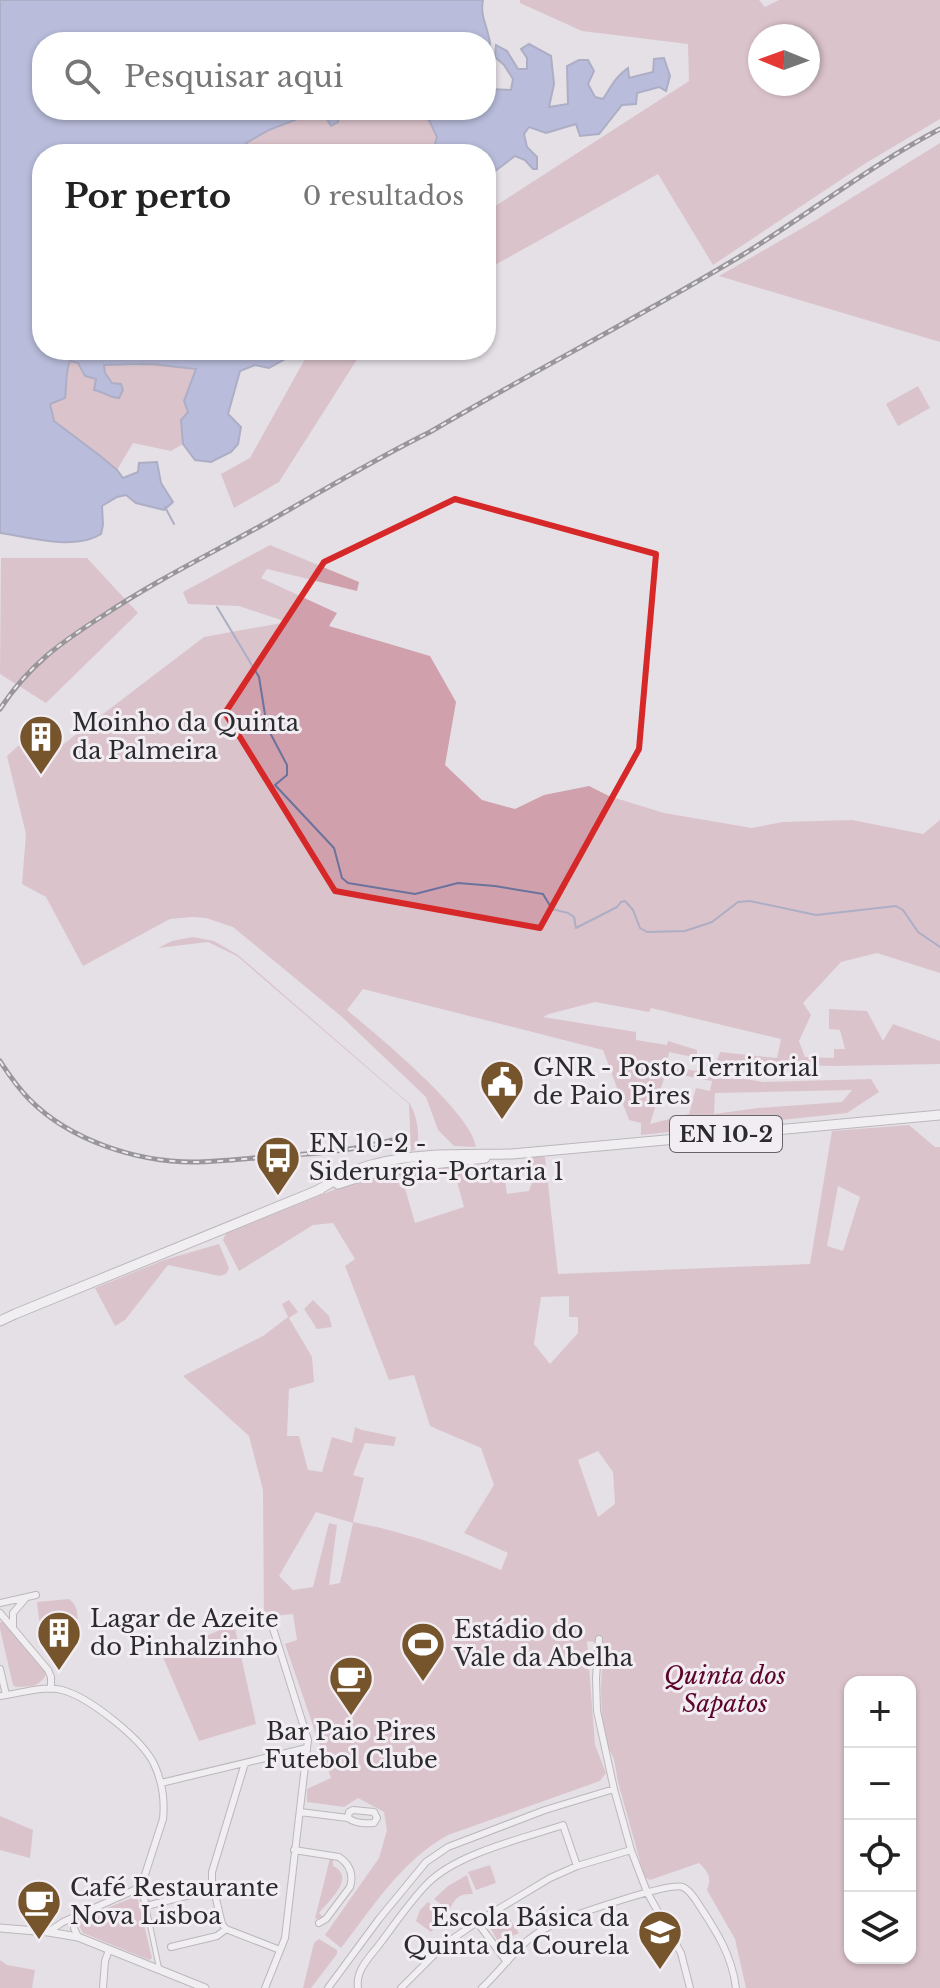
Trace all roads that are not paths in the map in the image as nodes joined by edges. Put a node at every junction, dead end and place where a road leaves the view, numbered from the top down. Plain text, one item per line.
1 (940, 1115) edge
2 (0, 1321) edge
3 (36, 1595) dead end
4 (27, 1597) junction
5 (0, 1603) edge
6 (1, 1616) edge
7 (271, 1622) dead end
8 (13, 1626) junction
9 (599, 1639) dead end
10 (0, 1669) edge
11 (51, 1689) junction
12 (3, 1696) edge
13 (307, 1748) junction
14 (245, 1763) junction
15 (161, 1783) junction
16 (614, 1789) junction
17 (300, 1812) junction
18 (348, 1818) dead end
19 (294, 1850) junction
20 (631, 1850) junction
21 (577, 1866) junction
22 (141, 1887) junction
23 (214, 1889) junction
24 (647, 1892) junction
25 (146, 1906) junction
26 (75, 1916) junction
27 (477, 1922) junction
28 (319, 1923) dead end
29 (0, 1928) edge
30 (226, 1929) junction
31 (48, 1932) junction
32 (78, 1937) junction
33 (171, 1947) dead end
34 (109, 1950) junction
35 (280, 1950) junction
36 (507, 1962) junction
37 (160, 1970) junction
38 (489, 1980) junction
39 (103, 1988) edge
40 (205, 1988) edge
41 (265, 1988) edge
42 (328, 1988) edge
43 (358, 1988) edge
44 (401, 1988) edge
45 (482, 1988) edge
46 (495, 1988) edge
47 (690, 1988) edge
48 (736, 1988) edge

1 - 2 main road, EN 10-2
3 - 4 street
4 - 5 street
4 - 8 street
6 - 8 street
7 - 13 street
8 - 11 street
9 - 16 street
10 - 12 street
11 - 12 street
11 - 15 street
13 - 14 street
13 - 17 street
14 - 15 street
14 - 23 street
15 - 22 street
16 - 20 street
16 - 42 street
17 - 18 street
17 - 19 street
19 - 28 street
19 - 35 street
20 - 21 street
20 - 24 street
21 - 27 street
21 - 43 street
22 - 25 street
22 - 26 street
23 - 25 street
23 - 30 street
24 - 36 street
24 - 47 street
24 - 48 street
25 - 37 street
26 - 31 street
26 - 32 street
27 - 36 street
27 - 44 street
29 - 31 street
30 - 33 street
30 - 35 street
31 - 32 street
32 - 34 street
34 - 37 street
34 - 39 street
35 - 41 street
36 - 38 street
37 - 40 street
38 - 45 street
38 - 46 street

